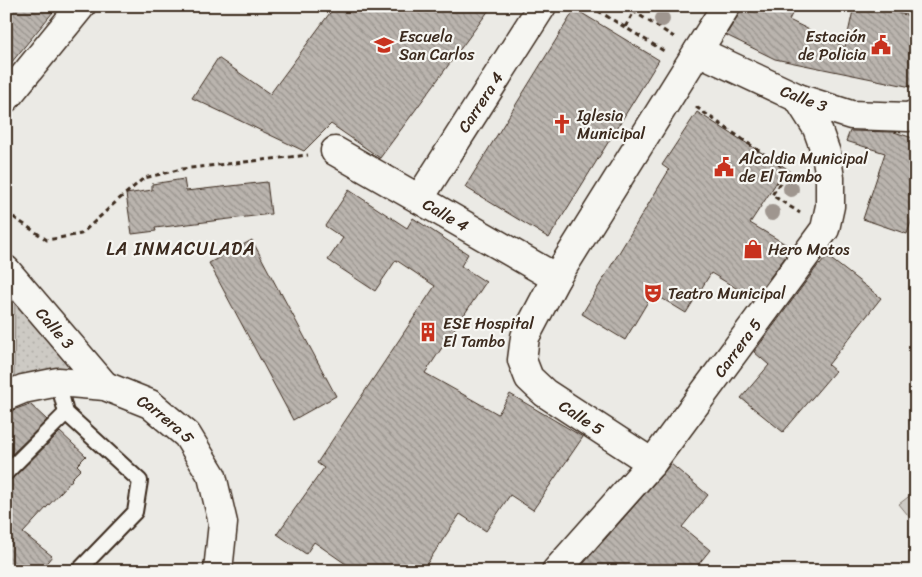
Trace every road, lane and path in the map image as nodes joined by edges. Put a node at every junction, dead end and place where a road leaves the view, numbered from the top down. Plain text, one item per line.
1 (80, 6) edge
2 (542, 6) edge
3 (590, 6) edge
4 (625, 6) edge
5 (726, 6) edge
6 (634, 12) junction
7 (625, 27) junction
8 (698, 51) junction
9 (668, 54) dead end
10 (6, 98) edge
11 (798, 98) junction
12 (700, 109) dead end
13 (916, 114) edge
14 (335, 151) joint
15 (772, 194) dead end
16 (419, 198) junction
17 (6, 212) edge
18 (6, 270) edge
19 (556, 278) junction
20 (58, 382) junction
21 (105, 386) junction
22 (6, 396) edge
23 (66, 413) junction
24 (652, 463) junction
25 (6, 473) edge
26 (78, 571) edge
27 (218, 571) edge
28 (556, 571) edge

1 - 10 main road
2 - 16 main road, Carrera 4
3 - 7 path
4 - 6 path
5 - 8 main road
6 - 7 path
6 - 8 path
7 - 9 path
8 - 11 main road, Calle 3
8 - 19 main road
11 - 13 main road, Calle 3
11 - 24 main road, Carrera 5
12 - 15 path
14 - 16 main road, Calle 4
14 - 17 path
16 - 19 main road, Calle 4
18 - 21 main road, Calle 3
19 - 24 main road, Calle 5
20 - 21 main road, Carrera 5
20 - 22 main road, Carrera 5
20 - 23 lane
21 - 27 main road, Carrera 5
23 - 25 lane
23 - 26 lane
24 - 28 main road, Carrera 5

